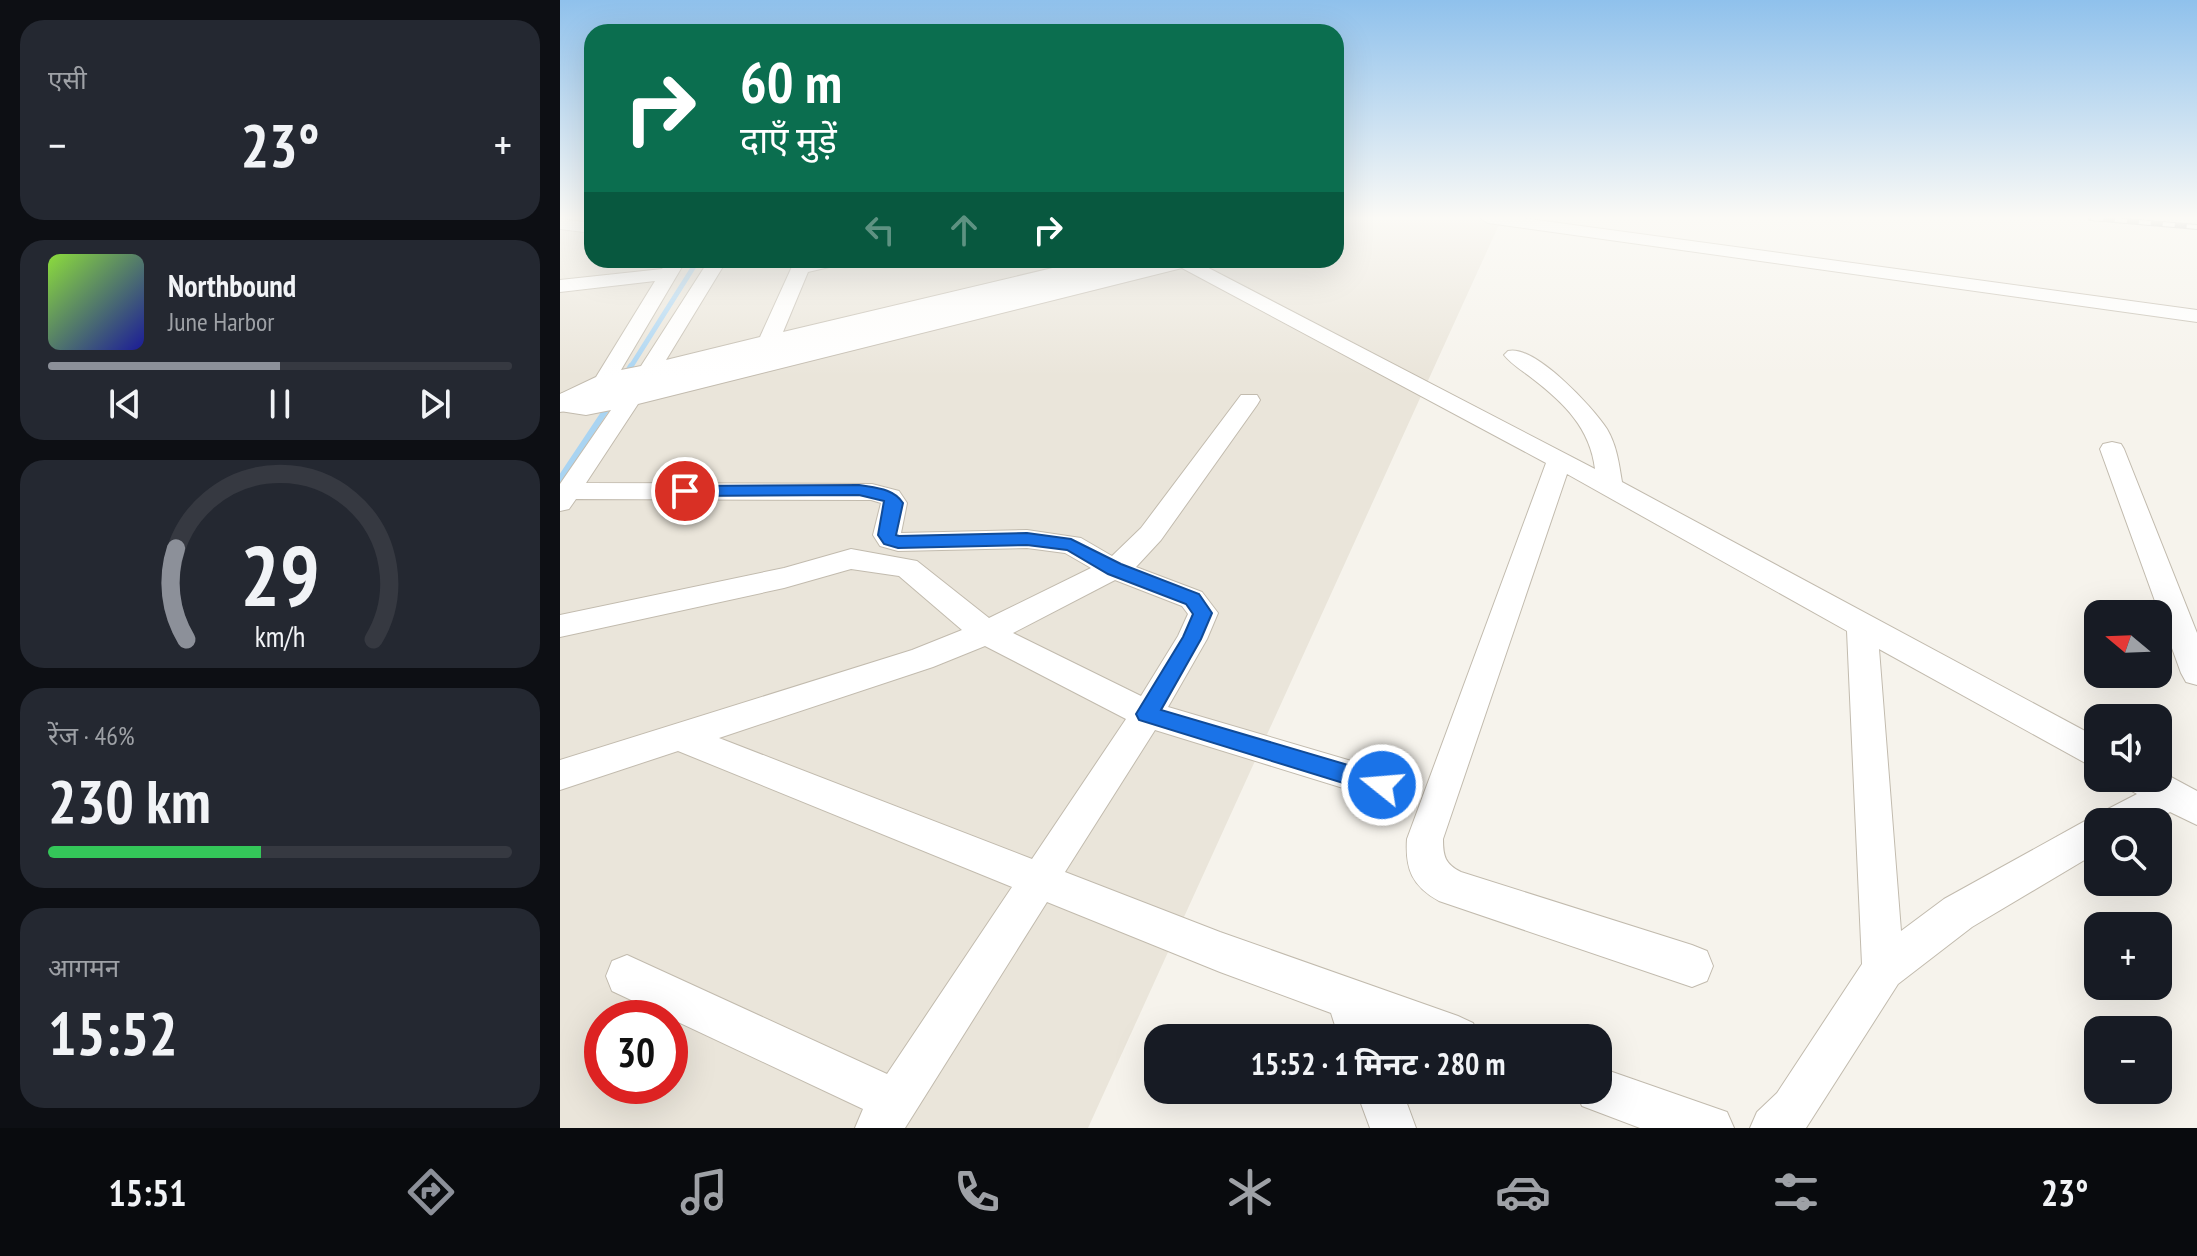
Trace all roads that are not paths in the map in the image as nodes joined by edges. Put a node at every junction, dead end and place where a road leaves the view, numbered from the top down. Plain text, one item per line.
1 (652, 271) edge
2 (672, 271) edge
3 (710, 271) edge
4 (800, 271) edge
5 (1036, 271) edge
6 (1113, 271) edge
7 (1149, 271) edge
8 (1206, 271) edge
9 (1869, 271) edge
10 (560, 286) edge
11 (2197, 316) edge
12 (769, 341) junction
13 (1515, 355) dead end
14 (626, 376) junction
15 (1249, 400) dead end
16 (617, 402) junction
17 (560, 403) edge
18 (2112, 449) dead end
19 (1560, 460) junction
20 (1610, 487) junction
21 (564, 498) edge
22 (1114, 569) junction
23 (560, 626) edge
24 (1862, 626) junction
25 (986, 633) junction
26 (2197, 673) edge
27 (1147, 714) junction
28 (680, 737) junction
29 (2084, 747) edge
30 (560, 775) edge
31 (1382, 785) dead end
32 (2169, 794) edge
33 (2144, 808) edge
34 (2084, 841) edge
35 (1040, 878) junction
36 (1692, 966) dead end
37 (1883, 969) junction
38 (627, 976) dead end
39 (1346, 997) junction
40 (1356, 1024) edge
41 (1420, 1024) edge
42 (1612, 1095) edge
43 (1384, 1104) edge
44 (887, 1114) edge
45 (1393, 1128) edge
46 (1711, 1128) edge
47 (1773, 1128) edge

1 - 10 street
2 - 14 street
3 - 14 street
4 - 12 street
5 - 12 street
6 - 17 street
7 - 16 street
8 - 19 street
9 - 11 street
12 - 14 street
13 - 20 street
14 - 17 street
15 - 22 street
16 - 17 street
16 - 21 street
18 - 26 street
19 - 20 street
19 - 36 street
20 - 24 street
21 - 22 street
22 - 25 street
22 - 27 street
23 - 25 street
24 - 29 street
24 - 37 street
25 - 27 street
25 - 28 street
27 - 31 street
27 - 35 street
28 - 30 street
28 - 35 street
32 - 33 street
34 - 37 street
35 - 39 street
35 - 44 street
37 - 47 street
38 - 44 street
39 - 40 street
39 - 41 street
42 - 46 street
43 - 45 street

